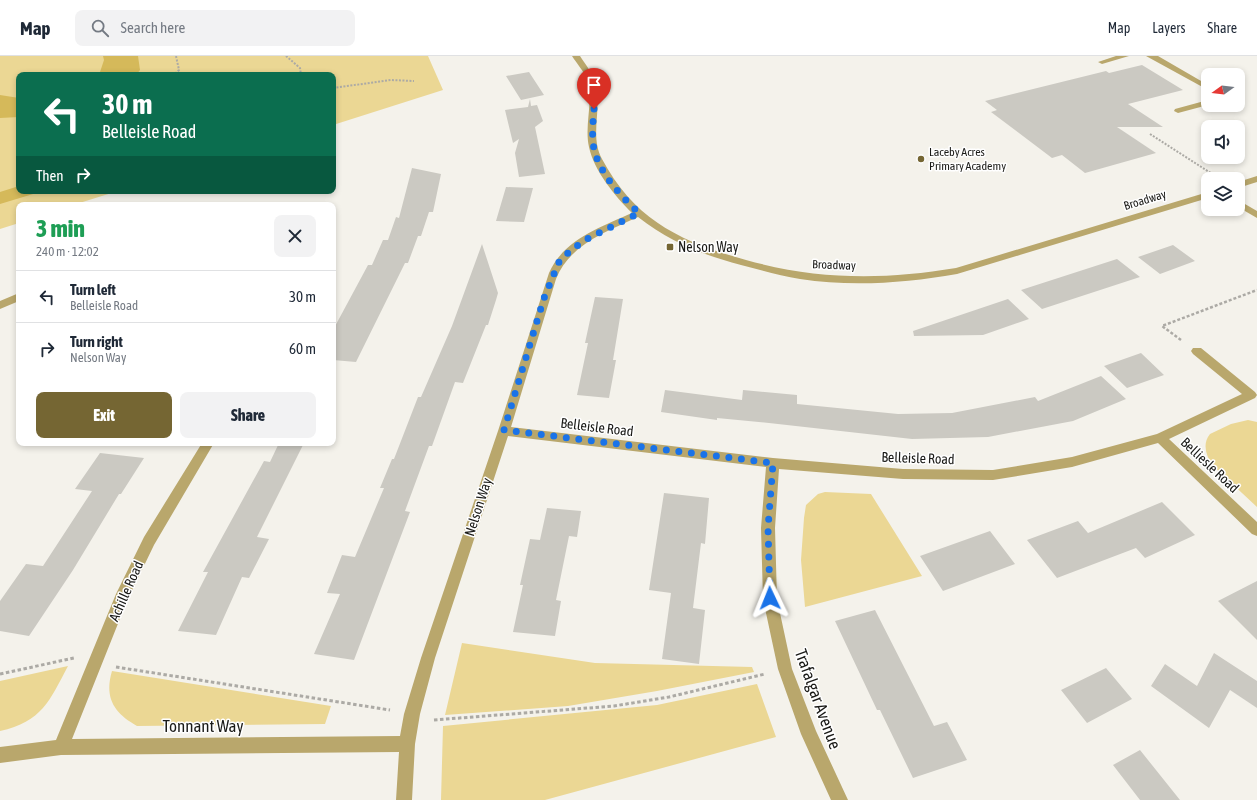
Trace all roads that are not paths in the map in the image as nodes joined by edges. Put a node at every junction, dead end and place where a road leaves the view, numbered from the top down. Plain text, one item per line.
1 (576, 56) edge
2 (1125, 56) edge
3 (1154, 56) edge
4 (1102, 62) dead end
5 (1201, 84) edge
6 (1201, 104) edge
7 (1178, 110) dead end
8 (1257, 179) edge
9 (1245, 183) edge
10 (1201, 197) edge
11 (1245, 207) edge
12 (639, 213) junction
13 (1257, 215) edge
14 (16, 298) edge
15 (0, 305) edge
16 (1197, 351) road end
17 (504, 430) junction
18 (1160, 438) junction
19 (206, 446) edge
20 (773, 463) junction
21 (1257, 530) edge
22 (407, 744) junction
23 (61, 747) junction
24 (0, 755) edge
25 (404, 800) edge
26 (840, 800) edge

1 - 12 street, Broadway
2 - 4 street
3 - 5 street
6 - 7 street
8 - 9 street
10 - 12 street, Broadway
11 - 13 street
12 - 17 street, Nelson Way
14 - 15 street
16 - 18 street, Belleisle Road
17 - 20 street, Belleisle Road
17 - 22 street, Nelson Way
18 - 20 street, Belleisle Road
18 - 21 street, Belliesle Road
19 - 23 street, Achille Road
20 - 26 street, Trafalgar Avenue
22 - 23 street, Tonnant Way
22 - 25 street, Nelson Way
23 - 24 street, Tonnant Way

